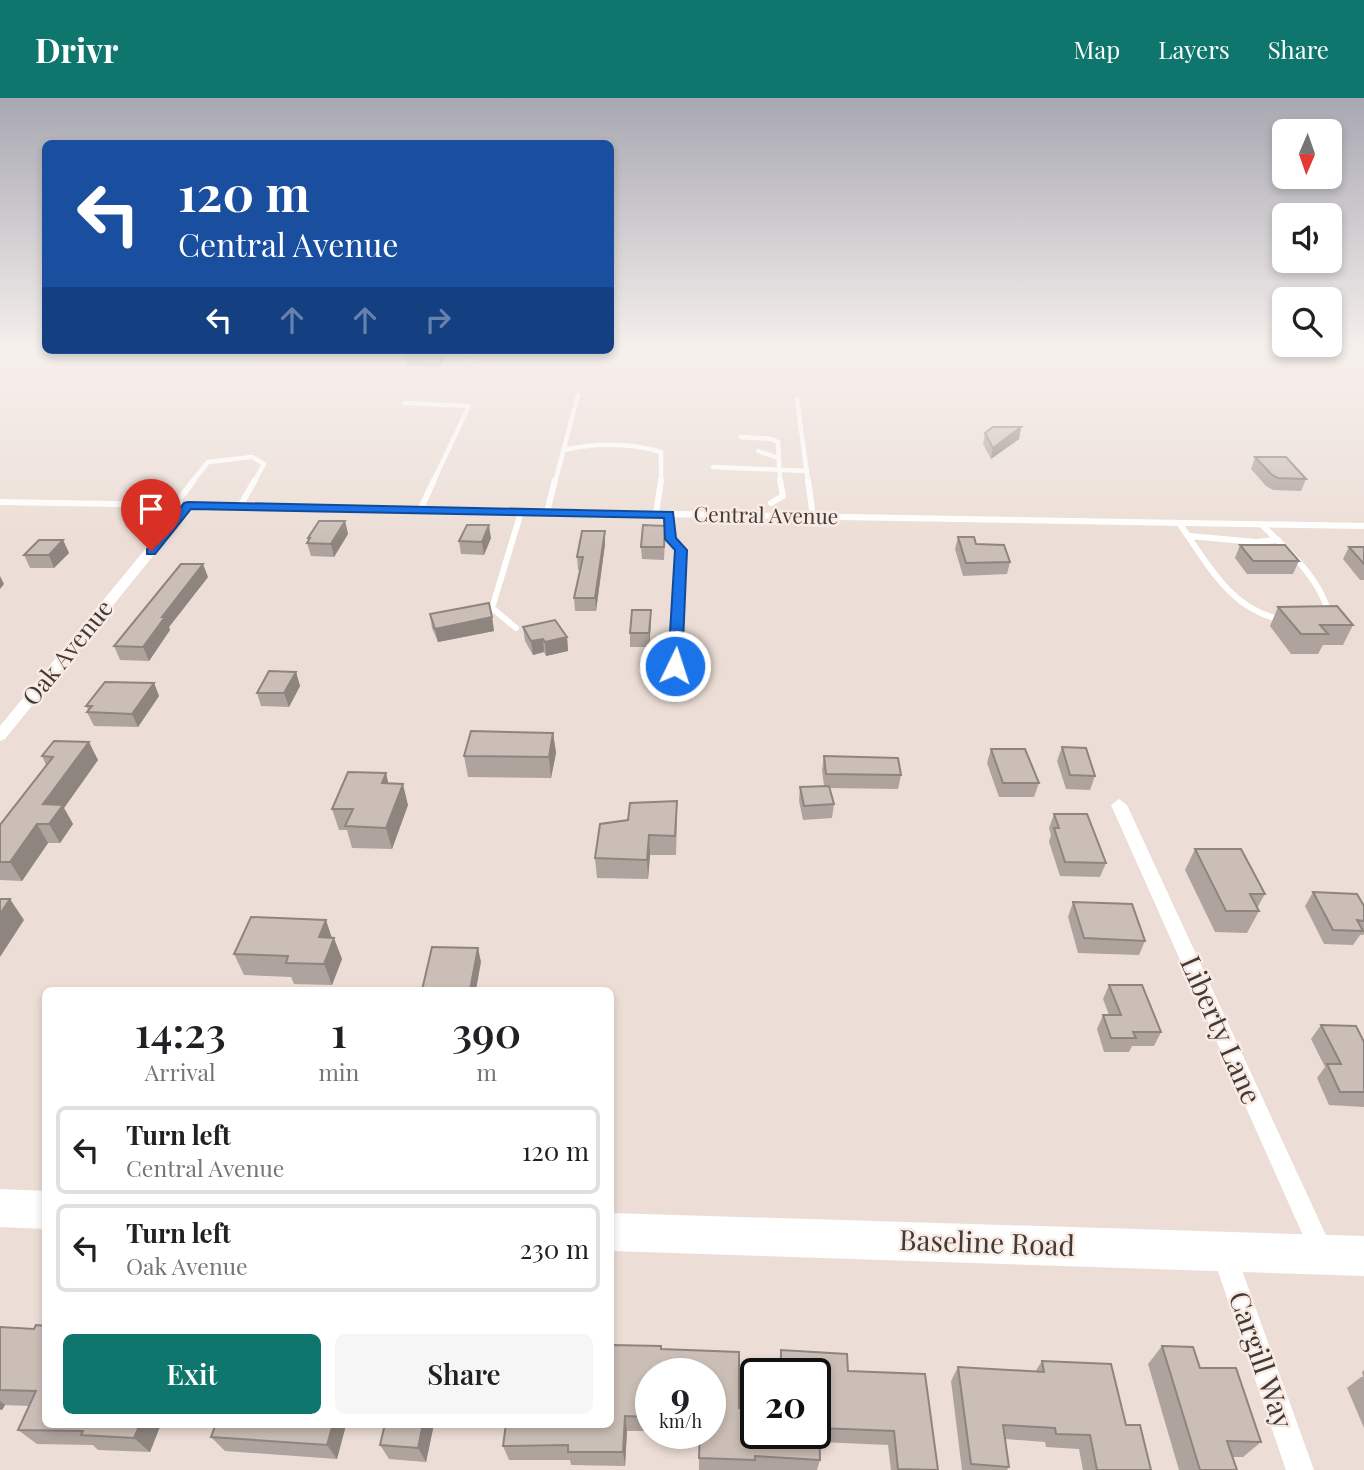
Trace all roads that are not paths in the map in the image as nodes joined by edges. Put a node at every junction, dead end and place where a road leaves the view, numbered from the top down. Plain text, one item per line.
1 (466, 413) edge
2 (573, 413) edge
3 (799, 413) edge
4 (741, 438) dead end
5 (564, 450) junction
6 (758, 451) dead end
7 (778, 458) junction
8 (713, 467) dead end
9 (778, 470) junction
10 (807, 471) junction
11 (0, 502) edge
12 (771, 503) dead end
13 (181, 505) junction
14 (240, 506) junction
15 (420, 510) junction
16 (521, 512) junction
17 (547, 512) junction
18 (656, 514) junction
19 (669, 514) junction
20 (813, 517) junction
21 (1179, 523) junction
22 (1261, 524) junction
23 (1364, 526) edge
24 (1189, 536) junction
25 (1278, 540) junction
26 (1318, 618) edge
27 (1296, 621) edge
28 (516, 628) dead end
29 (668, 694) dead end
30 (0, 736) edge
31 (1119, 805) dead end
32 (0, 1208) edge
33 (42, 1210) edge
34 (614, 1232) edge
35 (1223, 1251) junction
36 (1323, 1254) junction
37 (1364, 1256) edge
38 (1300, 1470) edge

1 - 15 lane
2 - 5 lane
3 - 10 lane
4 - 7 lane
5 - 17 lane
5 - 18 lane
6 - 7 lane
7 - 9 lane
8 - 9 lane
9 - 10 lane
9 - 12 lane
10 - 20 lane
11 - 13 street, Central Avenue
13 - 14 street, Central Avenue
13 - 14 lane
13 - 30 street, Oak Avenue
14 - 15 street, Central Avenue
15 - 16 street, Central Avenue
16 - 17 street, Central Avenue
16 - 28 lane
17 - 18 street, Central Avenue
18 - 19 street, Central Avenue
19 - 20 street, Central Avenue
19 - 29 lane
20 - 21 street, Central Avenue
21 - 22 street, Central Avenue
21 - 24 lane
22 - 23 street, Central Avenue
22 - 25 lane
24 - 25 lane
24 - 27 lane
25 - 26 lane
31 - 36 street, Liberty Lane
32 - 33 main road
34 - 35 main road, Baseline Road
35 - 36 main road, Baseline Road
35 - 38 street, Cargill Way
36 - 37 main road, Baseline Road

